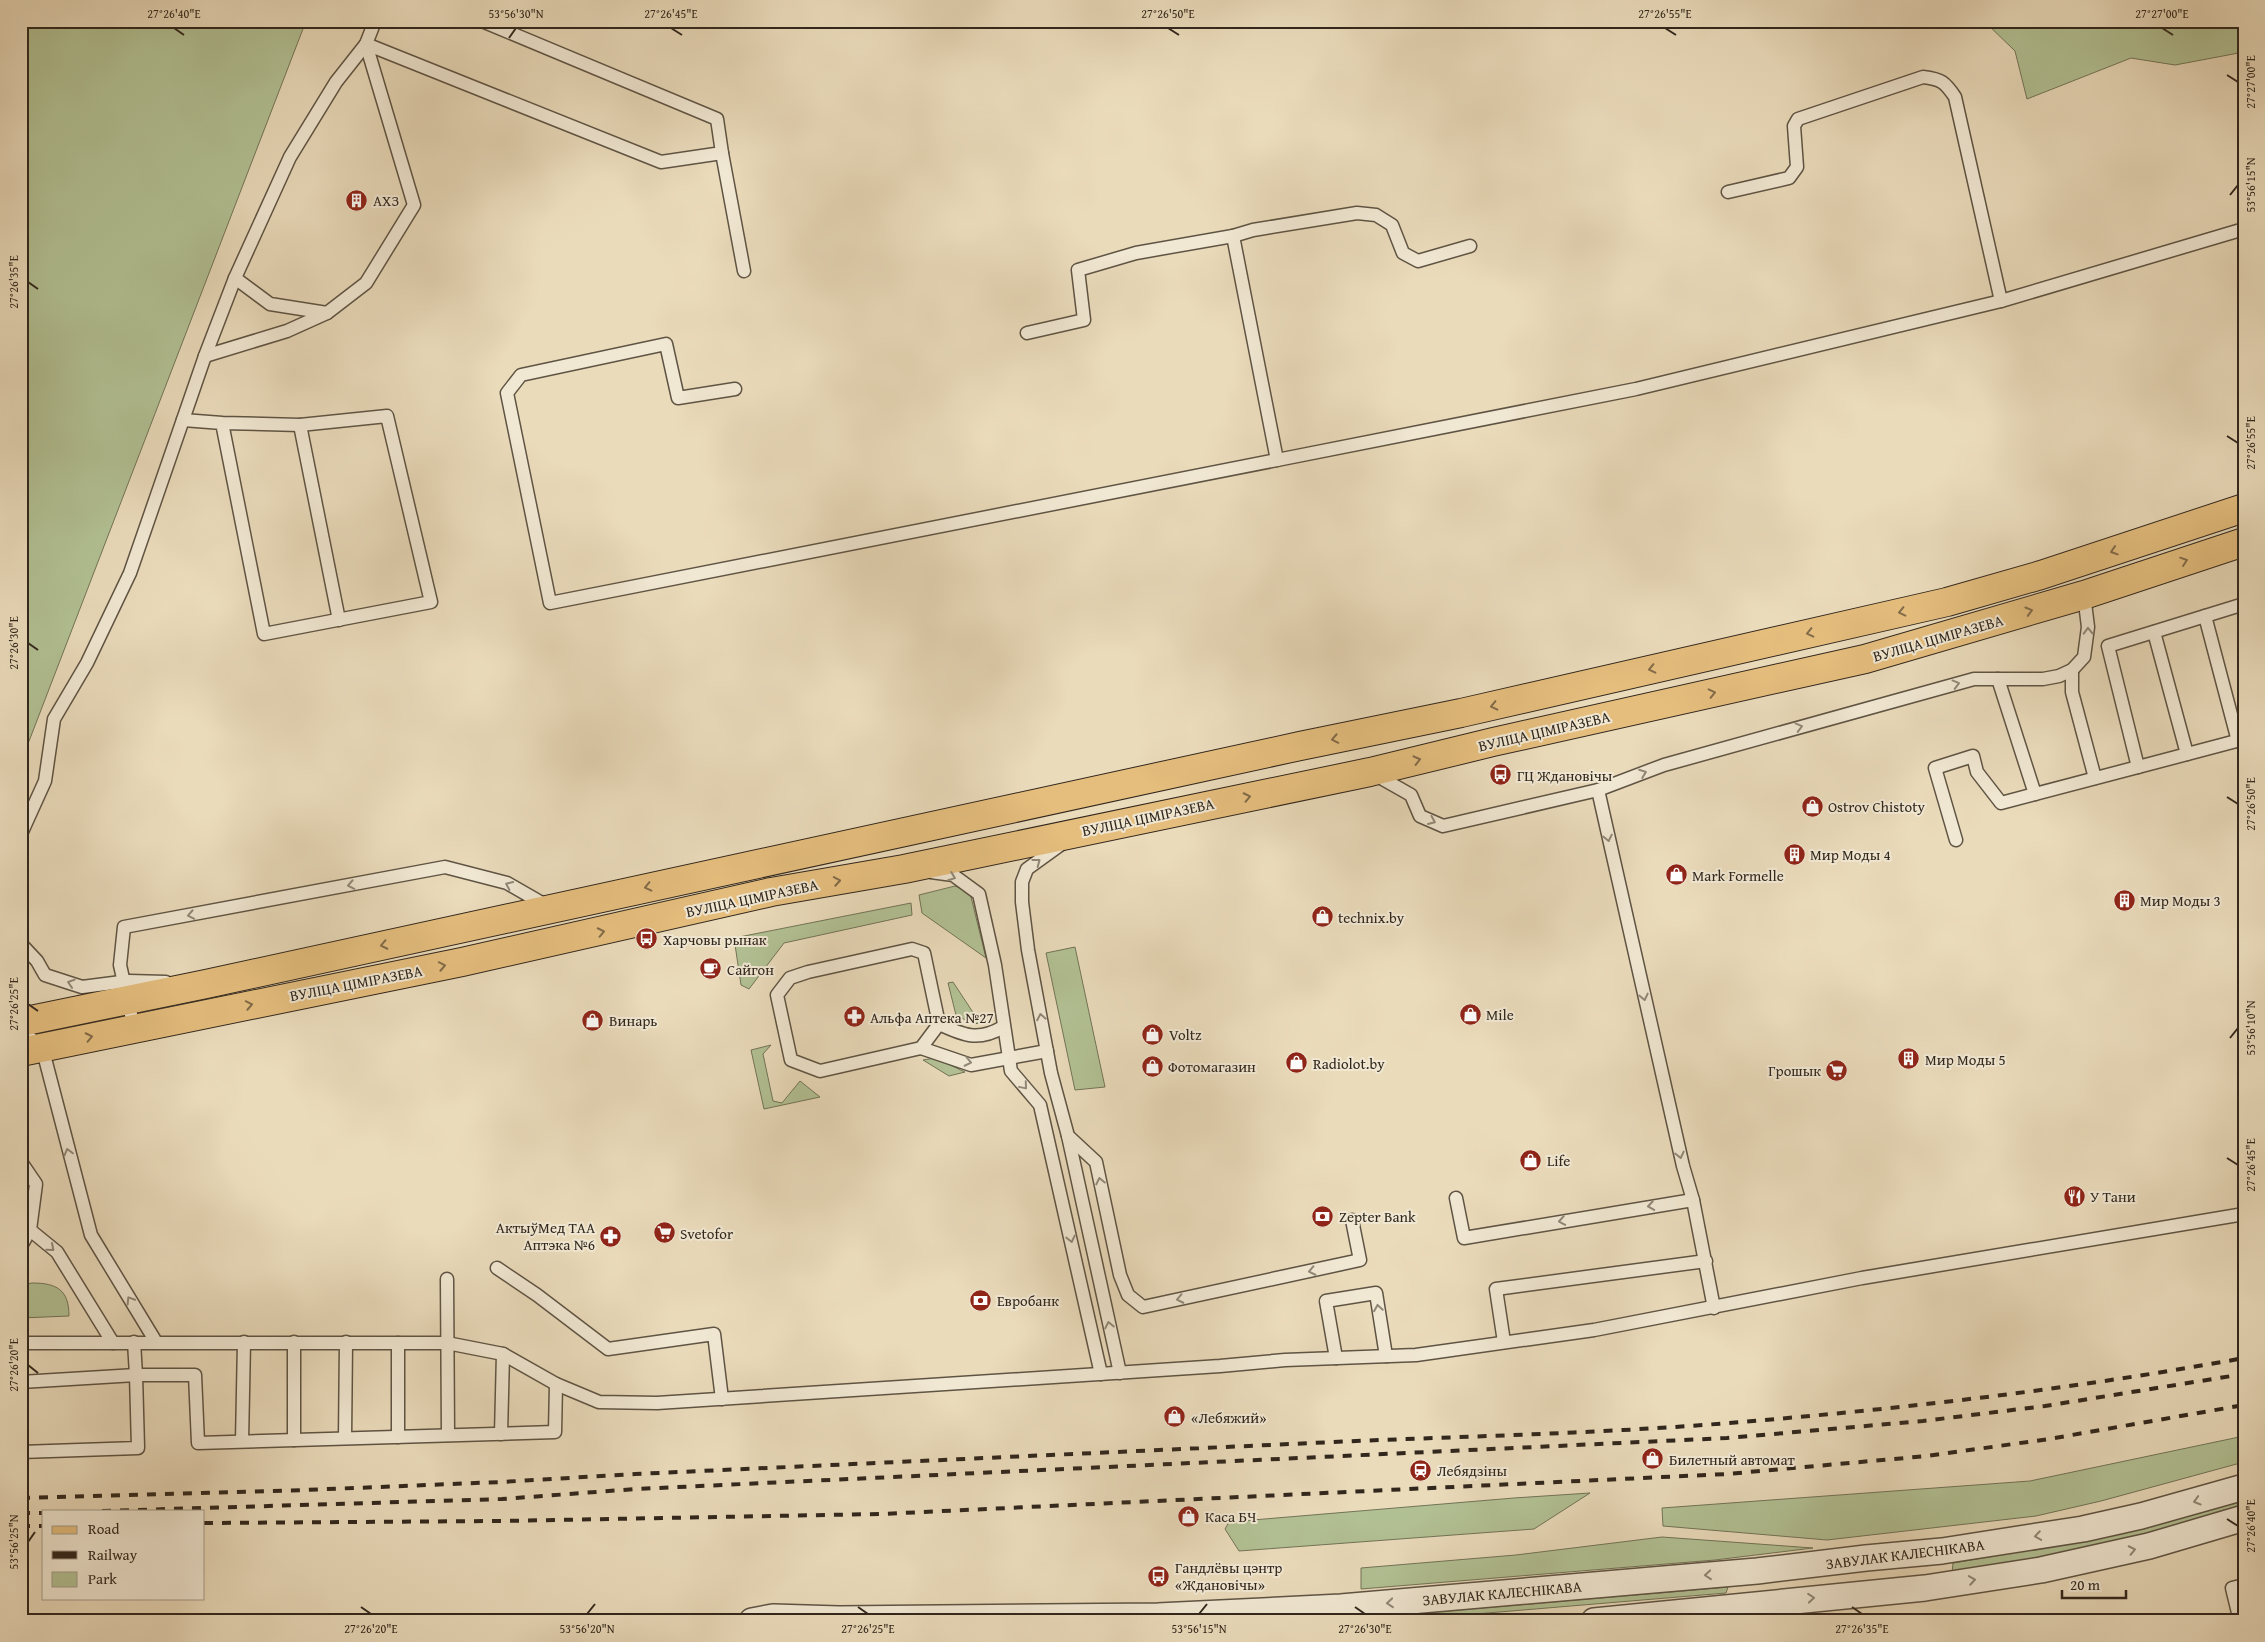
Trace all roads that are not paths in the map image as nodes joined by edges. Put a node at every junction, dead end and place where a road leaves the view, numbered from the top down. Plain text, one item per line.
1 (375, 21) edge
2 (482, 21) edge
3 (366, 44) junction
4 (722, 153) junction
5 (1728, 192) dead end
6 (2244, 229) edge
7 (1233, 236) junction
8 (1470, 246) dead end
9 (744, 271) dead end
10 (235, 278) junction
11 (2001, 301) junction
12 (327, 313) junction
13 (1027, 333) dead end
14 (205, 356) junction
15 (735, 389) dead end
16 (183, 420) junction
17 (222, 423) junction
18 (300, 425) junction
19 (1276, 460) junction
20 (2244, 508) edge
21 (2244, 542) edge
22 (2084, 595) junction
23 (2244, 604) edge
24 (2205, 616) junction
25 (339, 620) junction
26 (2154, 632) junction
27 (2072, 670) junction
28 (1998, 679) junction
29 (2241, 740) edge
30 (2186, 754) junction
31 (2138, 767) junction
32 (1370, 772) junction
33 (2095, 778) junction
34 (1598, 790) junction
35 (2035, 794) junction
36 (1079, 832) junction
37 (21, 834) edge
38 (1956, 840) dead end
39 (904, 869) junction
40 (552, 909) junction
41 (21, 944) edge
42 (126, 991) junction
43 (21, 1022) edge
44 (939, 1024) junction
45 (134, 1028) junction
46 (1003, 1028) junction
47 (28, 1043) edge
48 (921, 1048) junction
49 (1047, 1051) junction
50 (1008, 1057) junction
51 (1068, 1136) junction
52 (21, 1162) edge
53 (21, 1192) edge
54 (1456, 1198) dead end
55 (1693, 1200) junction
56 (2244, 1214) edge
57 (21, 1217) edge
58 (1352, 1220) dead end
59 (30, 1230) junction
60 (21, 1246) edge
61 (1706, 1261) junction
62 (497, 1268) dead end
63 (447, 1279) dead end
64 (1714, 1308) junction
65 (21, 1342) edge
66 (134, 1342) junction
67 (156, 1342) junction
68 (244, 1342) junction
69 (294, 1342) junction
70 (346, 1342) junction
71 (1504, 1342) junction
72 (113, 1343) junction
73 (398, 1343) junction
74 (446, 1343) junction
75 (503, 1354) junction
76 (1386, 1356) junction
77 (1336, 1358) junction
78 (1120, 1372) junction
79 (1101, 1374) junction
80 (136, 1375) junction
81 (21, 1382) edge
82 (556, 1384) junction
83 (722, 1399) junction
84 (501, 1434) junction
85 (448, 1435) junction
86 (398, 1437) junction
87 (345, 1438) junction
88 (294, 1440) junction
89 (242, 1441) junction
90 (21, 1452) edge
91 (2244, 1487) edge
92 (2244, 1518) edge
93 (1757, 1571) junction
94 (2244, 1585) edge
95 (1763, 1612) edge
96 (752, 1621) edge
97 (1594, 1621) edge
98 (2240, 1621) edge

1 - 3 lane
2 - 4 lane
3 - 4 lane
3 - 10 lane
3 - 12 lane
4 - 9 lane
5 - 11 lane
6 - 11 lane
7 - 8 lane
7 - 13 lane
7 - 19 lane
10 - 12 lane
10 - 14 lane
11 - 19 lane
12 - 14 lane
14 - 16 lane
15 - 19 lane
16 - 17 lane
16 - 37 lane
17 - 18 lane
17 - 25 lane
18 - 25 lane
18 - 25 lane
20 -> 40 main road, ВУЛІЦА ЦІМІРАЗЕВА
22 -> 21 main road, ВУЛІЦА ЦІМІРАЗЕВА
27 -> 22 lane
32 -> 22 main road, ВУЛІЦА ЦІМІРАЗЕВА
23 - 24 lane
24 - 26 lane
24 - 29 lane
26 - 30 lane
26 - 31 lane
27 - 28 lane
27 - 33 lane
34 -> 28 lane
28 - 35 lane
29 - 30 lane
30 - 31 lane
31 - 33 lane
32 -> 34 lane
36 -> 32 main road, ВУЛІЦА ЦІМІРАЗЕВА
33 - 35 lane
34 -> 55 lane
35 - 38 lane
36 - 39 main road, ВУЛІЦА ЦІМІРАЗЕВА
49 -> 36 lane
45 -> 39 main road, ВУЛІЦА ЦІМІРАЗЕВА
39 -> 46 lane
40 -> 42 main road, ВУЛІЦА ЦІМІРАЗЕВА
40 -> 42 lane
42 -> 41 lane
42 - 43 main road, ВУЛІЦА ЦІМІРАЗЕВА
42 - 45 lane
44 - 46 lane
44 - 48 lane
44 - 48 lane
47 -> 45 main road, ВУЛІЦА ЦІМІРАЗЕВА
46 - 50 lane
67 -> 47 lane
48 -> 50 lane
49 - 50 lane
49 - 51 lane
50 -> 79 lane
58 -> 51 lane
78 -> 51 lane
52 - 59 lane
53 - 59 lane
55 -> 54 lane
55 - 61 lane
56 - 64 lane
57 - 59 lane
59 - 60 lane
59 -> 72 lane
61 - 64 lane
61 - 71 lane
62 - 83 lane
63 - 74 lane
64 - 71 lane
65 - 72 lane
66 - 67 lane
66 - 72 lane
66 - 80 lane
67 - 68 lane
68 - 69 lane
68 - 89 lane
69 - 70 lane
69 - 88 lane
70 - 73 lane
70 - 87 lane
71 - 76 lane
73 - 74 lane
73 - 86 lane
74 - 75 lane
74 - 85 lane
75 - 82 lane
75 - 84 lane
76 - 77 lane
76 -> 77 lane
77 - 78 lane
78 - 79 lane
79 - 83 lane
80 - 81 lane
80 - 89 lane
80 - 90 lane
82 - 83 lane
82 - 84 lane
84 - 85 lane
85 - 86 lane
86 - 87 lane
87 - 88 lane
88 - 89 lane
91 -> 93 street, ЗАВУЛАК КАЛЕСНІКАВА
95 -> 92 street
93 - 95 street
93 -> 96 street, ЗАВУЛАК КАЛЕСНІКАВА
94 - 98 lane
95 - 97 street

